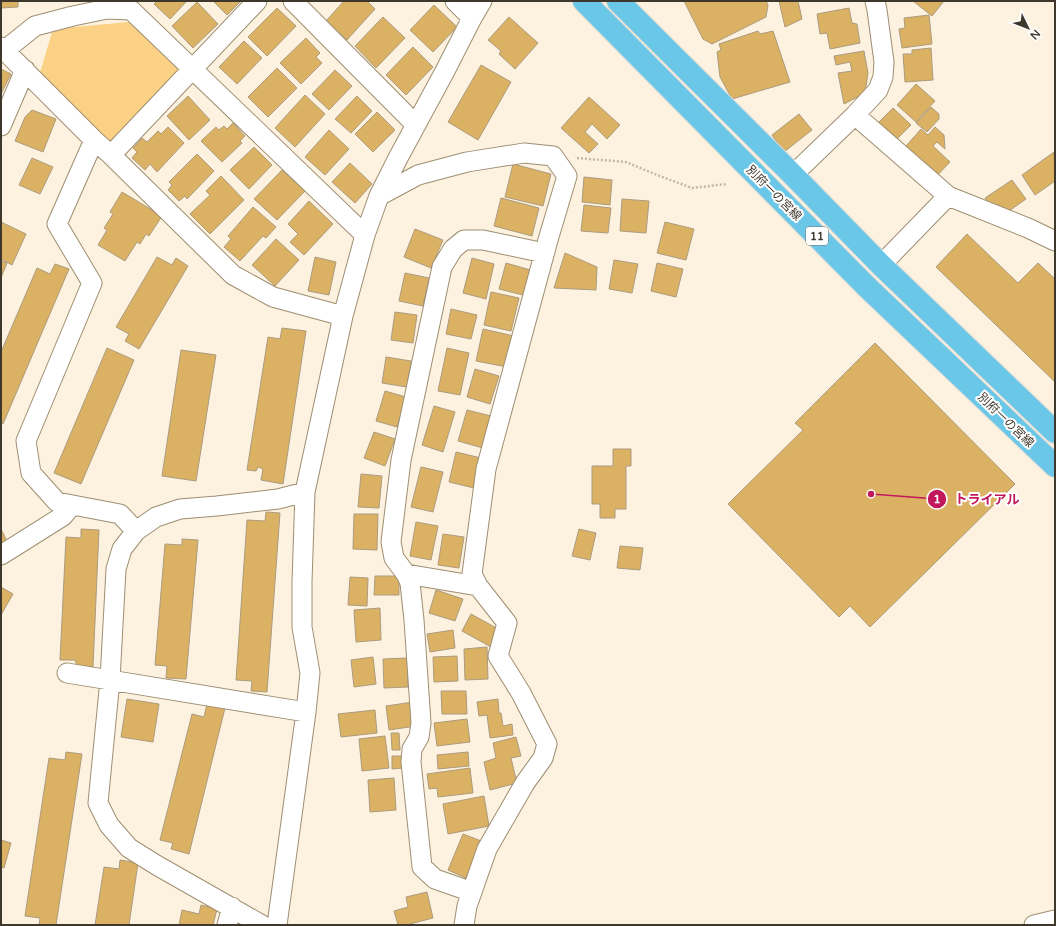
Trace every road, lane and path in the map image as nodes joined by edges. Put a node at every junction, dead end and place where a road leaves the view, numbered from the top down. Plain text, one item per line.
1 (257, 1) edge
2 (293, 1) edge
3 (455, 1) edge
4 (482, 1) edge
5 (584, 1) edge
6 (618, 1) edge
7 (879, 4) edge
8 (472, 18) junction
9 (3, 49) edge
10 (192, 69) junction
11 (25, 70) junction
12 (855, 115) junction
13 (416, 125) junction
14 (1, 126) edge
15 (94, 140) junction
16 (111, 155) junction
17 (557, 161) junction
18 (791, 173) junction
19 (727, 184) dead end
20 (379, 196) junction
21 (948, 196) junction
22 (364, 235) junction
23 (1055, 241) edge
24 (544, 253) junction
25 (881, 265) junction
26 (343, 316) junction
27 (1055, 432) edge
28 (1055, 466) edge
29 (305, 492) junction
30 (72, 505) junction
31 (136, 531) junction
32 (1, 555) edge
33 (406, 574) junction
34 (478, 586) junction
35 (67, 673) dead end
36 (110, 680) junction
37 (306, 712) junction
38 (472, 892) junction
39 (229, 916) edge
40 (1055, 920) edge
41 (262, 925) edge
42 (277, 925) edge
43 (464, 925) edge
44 (1034, 925) edge

1 - 10 street
2 - 13 street
3 - 8 street
4 - 8 street
5 - 28 main road, 別府一の宮線 / 11
6 - 18 main road, 別府一の宮線 / 11
7 - 12 street
8 - 13 street
9 - 10 street
9 - 11 street
10 - 16 street
10 - 22 street
11 - 14 street
11 - 15 street
12 - 18 street
12 - 21 street
13 - 20 street
15 - 16 street
15 - 30 street
16 - 26 street
17 - 19 path
17 - 20 street
17 - 24 street
18 - 25 main road, 別府一の宮線 / 11
20 - 22 street
21 - 23 street
21 - 25 street
22 - 26 street
24 - 33 street
24 - 34 street
25 - 27 main road, 別府一の宮線 / 11
26 - 29 street
29 - 31 street
29 - 37 street
30 - 31 street
30 - 32 street
31 - 36 street
33 - 34 street
33 - 38 street
34 - 38 street
35 - 36 street
36 - 37 street
36 - 39 street
37 - 42 street
38 - 43 street
39 - 41 street
40 - 44 street

